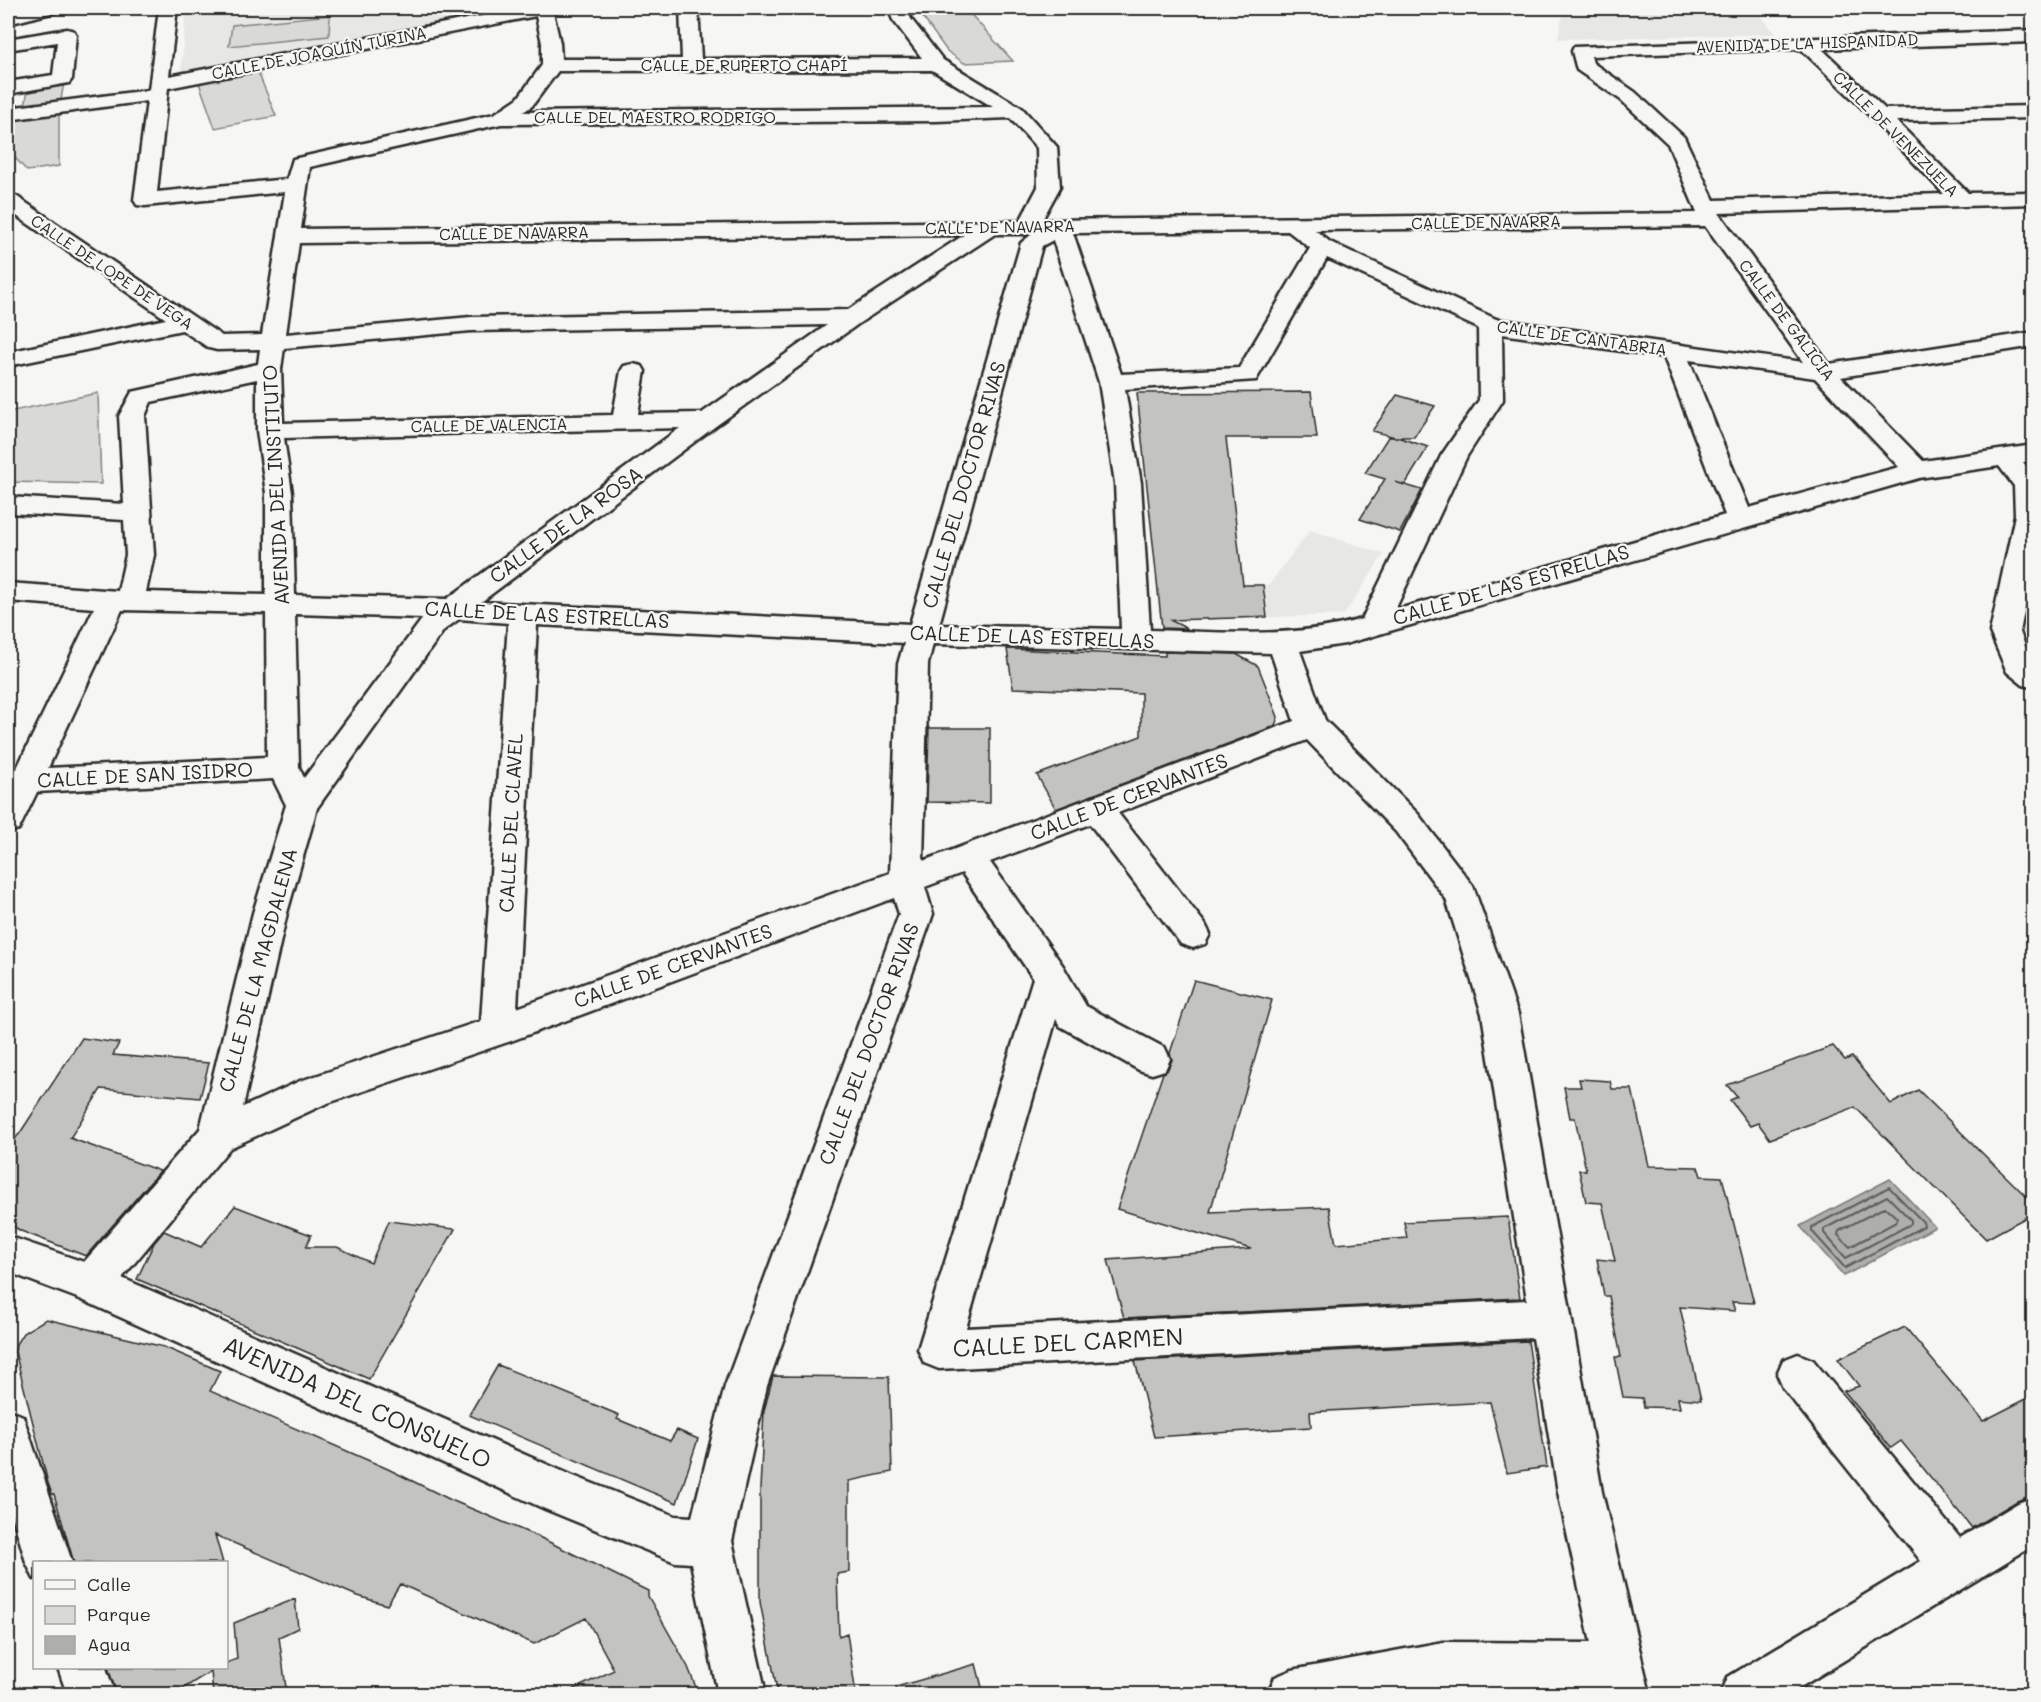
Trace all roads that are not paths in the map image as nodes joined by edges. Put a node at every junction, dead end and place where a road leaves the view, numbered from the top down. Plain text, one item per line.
1 (49, 8) edge
2 (168, 8) edge
3 (545, 8) edge
4 (689, 8) edge
5 (897, 8) edge
6 (8, 19) edge
7 (2034, 36) edge
8 (1805, 43) junction
9 (8, 44) edge
10 (1581, 51) joint
11 (936, 64) junction
12 (552, 65) junction
13 (692, 65) junction
14 (8, 88) edge
15 (159, 89) junction
16 (1015, 112) junction
17 (2034, 112) edge
18 (8, 114) edge
19 (1880, 115) junction
20 (501, 118) junction
21 (298, 173) junction
22 (2034, 198) edge
23 (1962, 200) junction
24 (9, 204) edge
25 (1708, 213) junction
26 (1293, 224) junction
27 (990, 227) junction
28 (1028, 227) junction
29 (1060, 227) junction
30 (290, 236) junction
31 (1322, 247) junction
32 (1051, 282) junction
33 (854, 317) junction
34 (186, 322) junction
35 (1490, 326) junction
36 (2034, 339) edge
37 (272, 342) junction
38 (1674, 352) junction
39 (8, 359) edge
40 (269, 369) junction
41 (633, 371) dead end
42 (1823, 372) junction
43 (1111, 382) junction
44 (708, 420) junction
45 (624, 422) junction
46 (270, 431) junction
47 (2020, 456) edge
48 (1917, 470) junction
49 (8, 505) edge
50 (138, 513) junction
51 (2031, 516) edge
52 (1740, 519) junction
53 (8, 592) edge
54 (121, 601) junction
55 (282, 604) junction
56 (453, 609) junction
57 (523, 615) junction
58 (1374, 624) junction
59 (921, 634) junction
60 (1136, 640) junction
61 (1283, 643) junction
62 (2034, 678) edge
63 (1312, 726) junction
64 (283, 767) junction
65 (17, 782) edge
66 (302, 805) junction
67 (1097, 809) junction
68 (8, 820) edge
69 (969, 857) junction
70 (906, 880) junction
71 (1193, 934) dead end
72 (1052, 976) junction
73 (498, 1030) junction
74 (1152, 1059) dead end
75 (217, 1136) junction
76 (8, 1254) edge
77 (91, 1284) junction
78 (1551, 1318) junction
79 (1798, 1374) dead end
80 (8, 1431) edge
81 (2034, 1519) edge
82 (709, 1541) junction
83 (48, 1561) edge
84 (1955, 1567) junction
85 (82, 1669) edge
86 (1622, 1681) edge
87 (91, 1695) edge
88 (742, 1695) edge
89 (1292, 1695) edge
90 (1745, 1695) edge

1 - 6 street
2 - 15 street
3 - 12 street
3 - 15 street, CALLE DE JOAQUÍN TURINA
4 - 13 street
5 - 11 street
7 - 8 street, AVENIDA DE LA HISPANIDAD
8 - 10 street, AVENIDA DE LA HISPANIDAD
8 - 19 street, CALLE DE VENEZUELA
9 - 14 street
10 - 25 street, CALLE DE GALICIA
11 - 13 street, CALLE DE RUPERTO CHAPÍ
11 - 16 street
12 - 13 street, CALLE DE RUPERTO CHAPÍ
12 - 20 street
15 - 18 street, CALLE DE JOAQUÍN TURINA
15 - 21 street, CALLE DEL MAESTRO RODRIGO
16 - 20 street, CALLE DEL MAESTRO RODRIGO
16 - 28 street
17 - 19 street
19 - 23 street, CALLE DE VENEZUELA
20 - 21 street, CALLE DEL MAESTRO RODRIGO
21 - 30 street, AVENIDA DEL INSTITUTO
22 - 23 street, CALLE DE NAVARRA
23 - 25 street, CALLE DE NAVARRA
24 - 34 street, CALLE DE LOPE DE VEGA
25 - 26 street, CALLE DE NAVARRA
25 - 42 street, CALLE DE GALICIA
26 - 29 street, CALLE DE NAVARRA
26 - 31 street, CALLE DE CANTABRIA
27 - 28 street, CALLE DE NAVARRA
27 - 30 street, CALLE DE NAVARRA
27 - 33 street, CALLE DE LA ROSA
28 - 29 street, CALLE DE NAVARRA
29 - 32 street
29 - 32 street, CALLE DEL DOCTOR RIVAS
30 - 37 street, AVENIDA DEL INSTITUTO
31 - 35 street, CALLE DE CANTABRIA
31 - 43 street
32 - 43 street
32 - 59 street, CALLE DEL DOCTOR RIVAS
33 - 37 street
33 - 44 street, CALLE DE LA ROSA
34 - 37 street, CALLE DE LOPE DE VEGA
34 - 39 street
35 - 38 street, CALLE DE CANTABRIA
35 - 58 street
36 - 42 street, CALLE DE CANTABRIA
37 - 40 street, AVENIDA DEL INSTITUTO
38 - 42 street, CALLE DE CANTABRIA
38 - 52 street
40 - 46 street, AVENIDA DEL INSTITUTO
40 - 50 street
41 - 45 street
42 - 48 street, CALLE DE GALICIA
43 - 60 street
44 - 45 street, CALLE DE VALENCIA
44 - 56 street, CALLE DE LA ROSA
45 - 46 street, CALLE DE VALENCIA
46 - 55 street, AVENIDA DEL INSTITUTO
47 - 48 street, CALLE DE LAS ESTRELLAS
47 - 51 street
48 - 52 street, CALLE DE LAS ESTRELLAS
49 - 50 street
50 - 54 street
51 - 62 street
52 - 58 street, CALLE DE LAS ESTRELLAS
53 - 54 street, CALLE DE LAS ESTRELLAS
54 - 55 street, CALLE DE LAS ESTRELLAS
54 - 65 street
55 - 56 street, CALLE DE LAS ESTRELLAS
55 - 64 street, AVENIDA DEL INSTITUTO
56 - 57 street, CALLE DE LAS ESTRELLAS
56 - 66 street, CALLE DE LA ROSA
57 - 59 street, CALLE DE LAS ESTRELLAS
57 - 73 street, CALLE DEL CLAVEL
58 - 61 street, CALLE DE LAS ESTRELLAS
59 - 60 street, CALLE DE LAS ESTRELLAS
59 - 70 street, CALLE DEL DOCTOR RIVAS
60 - 61 street, CALLE DE LAS ESTRELLAS
61 - 63 street
63 - 67 street, CALLE DE CERVANTES
63 - 78 street
64 - 65 street, CALLE DE SAN ISIDRO
64 - 66 street, AVENIDA DEL INSTITUTO
65 - 68 street
66 - 75 street, CALLE DE LA MAGDALENA
67 - 69 street, CALLE DE CERVANTES
67 - 71 street
69 - 70 street, CALLE DE CERVANTES
69 - 72 street
70 - 73 street, CALLE DE CERVANTES
70 - 82 street, CALLE DEL DOCTOR RIVAS
72 - 74 street
72 - 78 street, CALLE DEL CARMEN
73 - 75 street, CALLE DE CERVANTES
75 - 77 street, CALLE DE CERVANTES
76 - 77 street, AVENIDA DEL CONSUELO
77 - 82 street, AVENIDA DEL CONSUELO
78 - 86 street
79 - 84 street
80 - 83 street
81 - 84 street
82 - 88 street, CALLE DEL DOCTOR RIVAS
84 - 90 street
85 - 87 street
86 - 89 street

